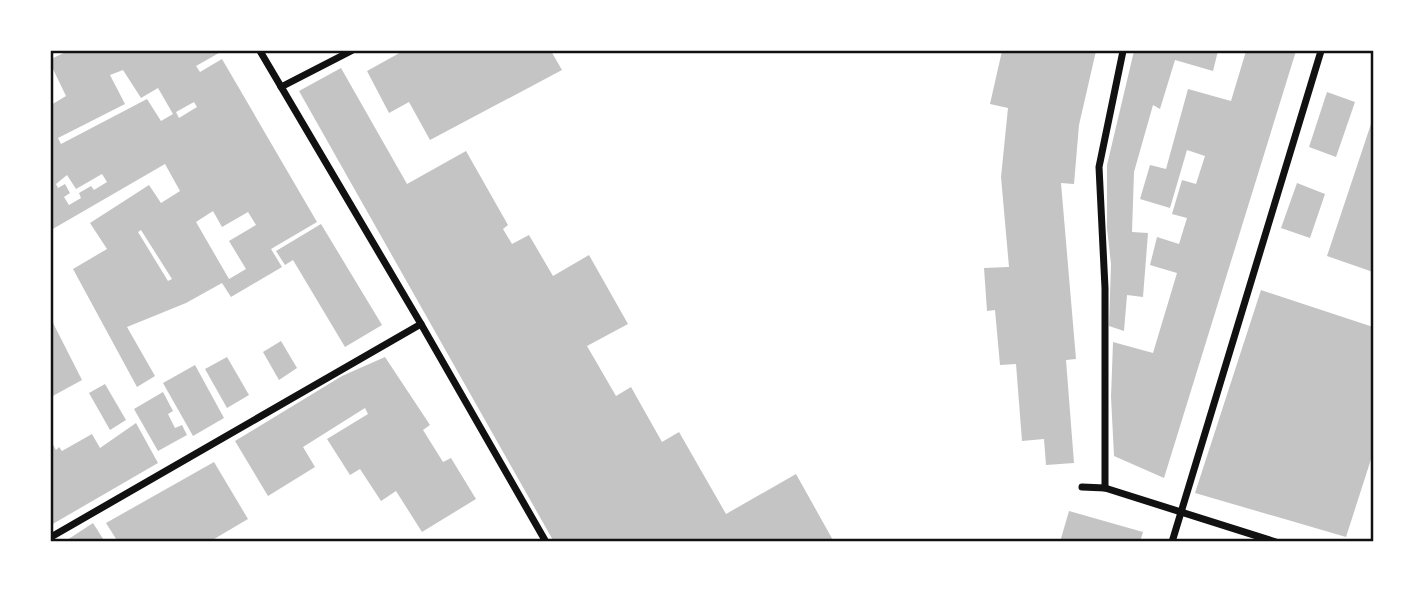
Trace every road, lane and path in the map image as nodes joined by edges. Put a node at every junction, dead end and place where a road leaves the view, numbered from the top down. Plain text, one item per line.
1 (260, 51) edge
2 (351, 51) edge
3 (1123, 51) edge
4 (1321, 51) edge
5 (281, 87) junction
6 (421, 324) junction
7 (1082, 486) dead end
8 (1105, 488) junction
9 (1180, 513) junction
10 (51, 537) edge
11 (546, 542) edge
12 (1172, 542) edge
13 (1276, 542) edge

1 - 5 street
2 - 5 street
3 - 8 street
4 - 9 street
5 - 6 street
6 - 10 street
6 - 11 street
7 - 8 street
8 - 9 street
9 - 12 street
9 - 13 street

